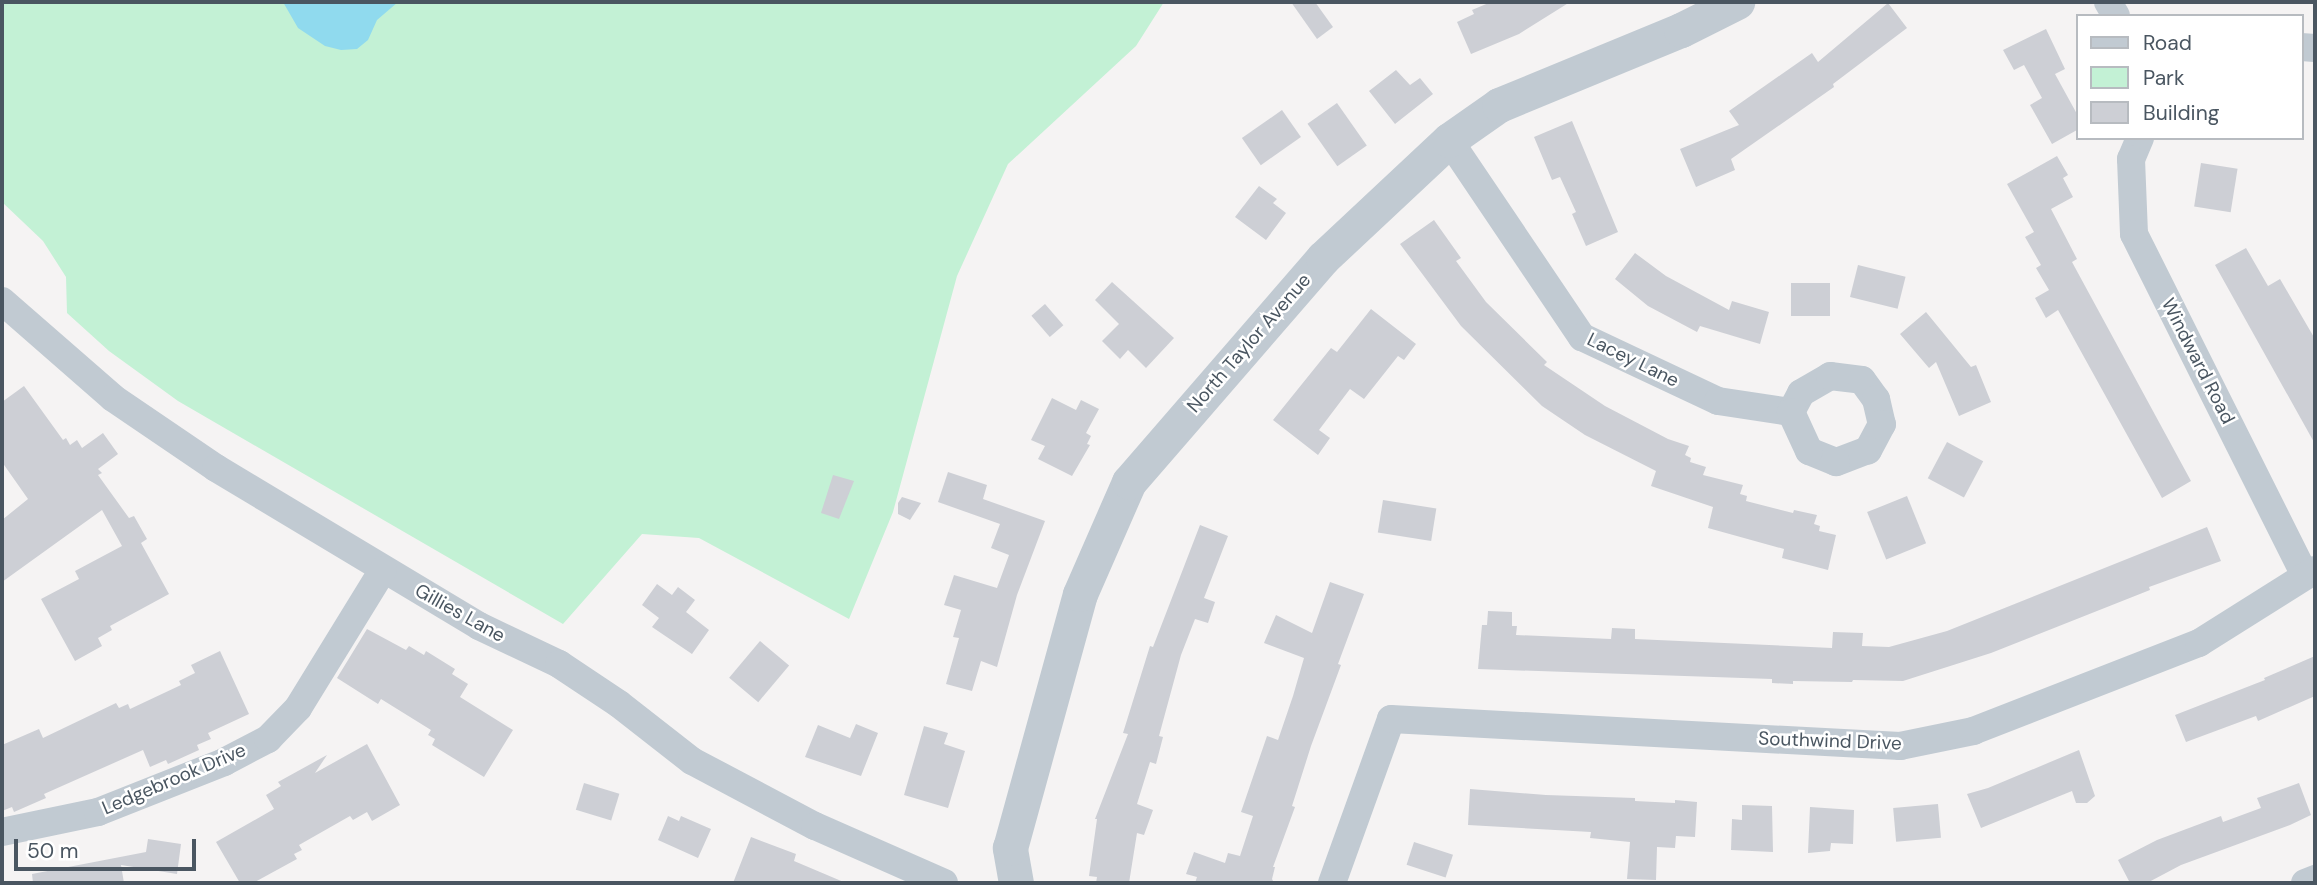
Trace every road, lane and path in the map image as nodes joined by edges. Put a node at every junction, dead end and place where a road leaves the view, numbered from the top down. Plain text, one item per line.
1 (1737, 2) edge
2 (1448, 140) junction
3 (2139, 140) edge
4 (2, 301) edge
5 (1791, 412) dead end
6 (383, 570) junction
7 (2310, 573) edge
8 (2, 832) edge
9 (2315, 879) edge
10 (944, 883) edge
11 (1016, 883) edge
12 (1332, 883) edge
13 (2305, 883) edge

1 - 2 street, North Taylor Avenue
2 - 5 street, Lacey Lane
2 - 11 street, North Taylor Avenue
3 - 7 street, Windward Road
4 - 6 street, Gillies Lane
6 - 8 street, Ledgebrook Drive
6 - 10 street, Gillies Lane
7 - 12 street, Southwind Drive
9 - 13 street

